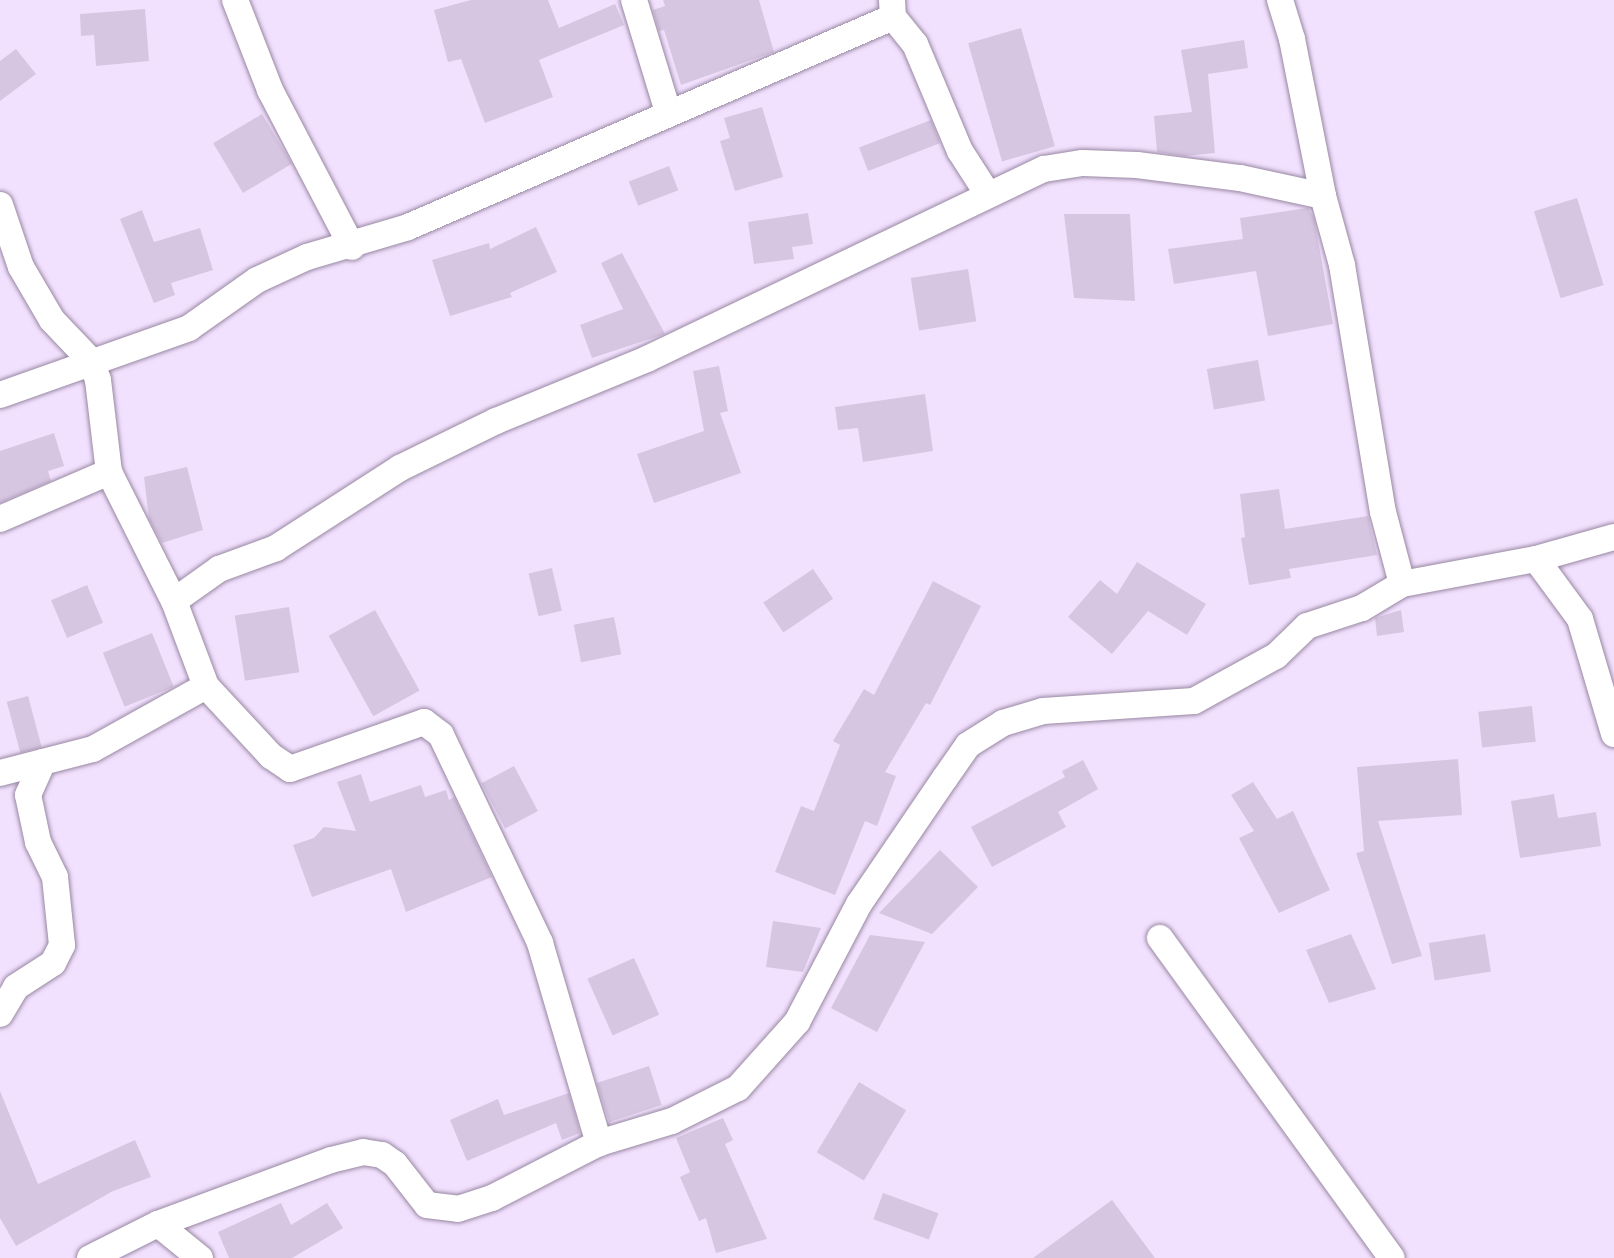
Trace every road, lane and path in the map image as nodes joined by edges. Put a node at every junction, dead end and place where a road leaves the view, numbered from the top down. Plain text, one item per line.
1 (235, 0) edge
2 (634, 0) edge
3 (1280, 0) edge
4 (893, 9) edge
5 (668, 112) junction
6 (987, 193) junction
7 (1323, 196) junction
8 (0, 205) edge
9 (352, 247) junction
10 (92, 362) junction
11 (0, 395) edge
12 (109, 472) junction
13 (0, 519) edge
14 (1614, 537) edge
15 (1536, 559) junction
16 (1402, 584) junction
17 (174, 601) junction
18 (206, 686) junction
19 (1614, 734) edge
20 (43, 762) junction
21 (0, 773) edge
22 (1160, 938) dead end
23 (0, 1014) edge
24 (599, 1143) junction
25 (158, 1224) junction
26 (90, 1258) edge
27 (200, 1258) edge
28 (1392, 1258) edge

1 - 9 street
2 - 5 street
3 - 7 street
4 - 5 street
4 - 6 street
5 - 9 street
6 - 7 street
6 - 17 street
7 - 16 street
8 - 10 street
9 - 10 street
10 - 11 street
10 - 12 street
12 - 13 street
12 - 17 street
14 - 15 street
15 - 16 street
15 - 19 street
16 - 24 street
17 - 18 street
18 - 20 street
18 - 24 street
20 - 21 street
20 - 23 street
22 - 28 street
24 - 25 street
25 - 26 street
25 - 27 street

